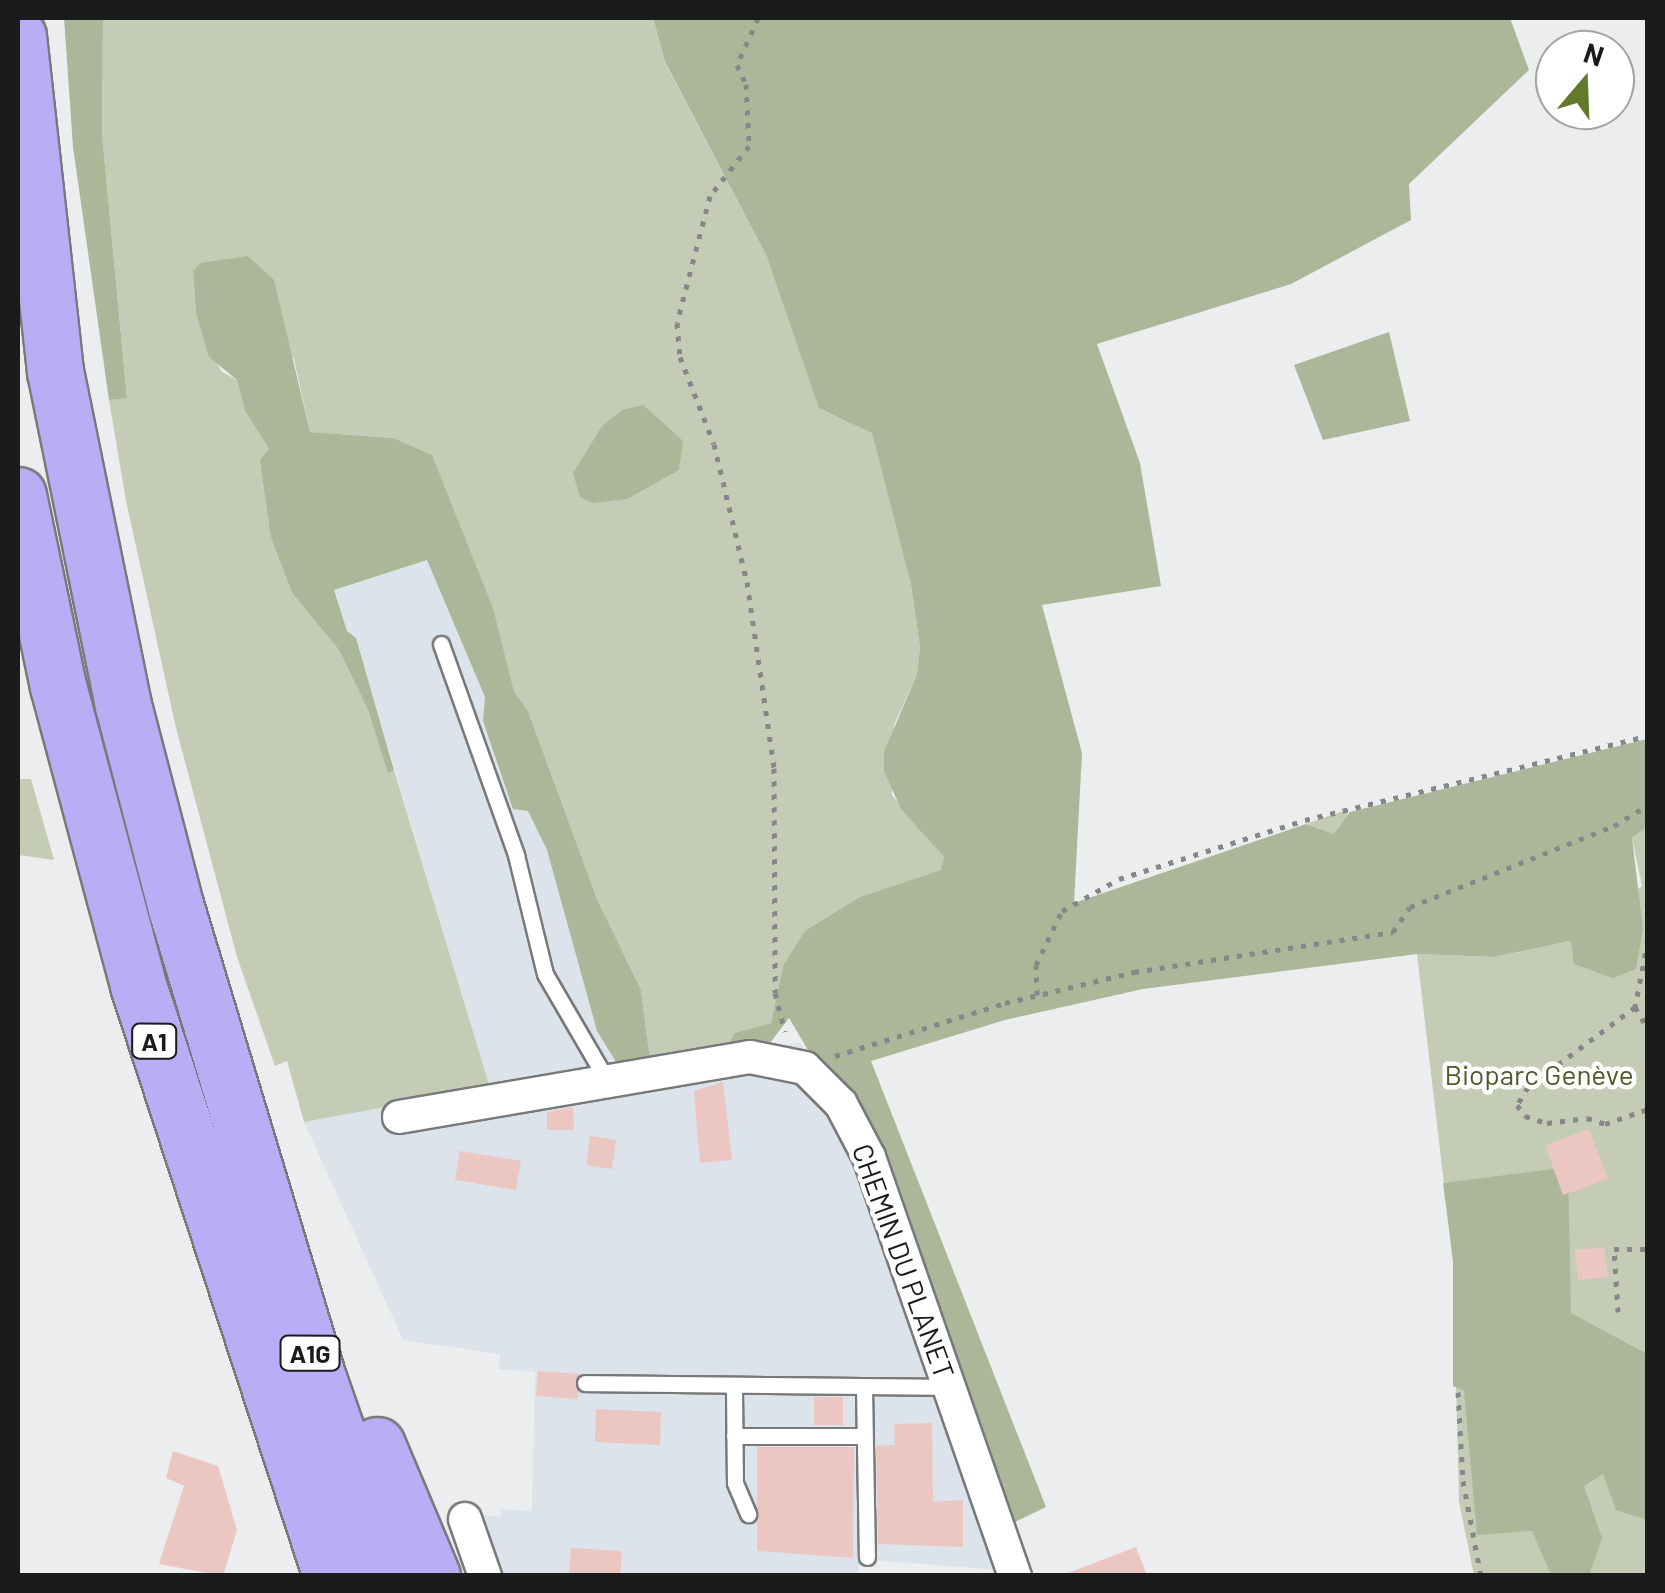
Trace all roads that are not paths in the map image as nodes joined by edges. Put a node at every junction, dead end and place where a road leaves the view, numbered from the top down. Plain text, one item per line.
1 (18, 36) edge
2 (18, 495) edge
3 (441, 644) dead end
4 (605, 1077) junction
5 (399, 1117) dead end
6 (246, 1127) junction
7 (585, 1383) dead end
8 (949, 1387) junction
9 (864, 1388) junction
10 (734, 1390) junction
11 (734, 1436) junction
12 (864, 1436) junction
13 (748, 1514) dead end
14 (464, 1519) dead end
15 (867, 1556) dead end
16 (331, 1576) edge
17 (387, 1576) edge
18 (432, 1576) edge
19 (485, 1576) edge
20 (1015, 1576) edge

1 - 6 highway, A1
2 - 16 highway, A1
3 - 4 lane
4 - 5 street
4 - 8 street, CHEMIN DU PLANET
6 - 17 highway, A1G
6 - 18 highway, A1
7 - 10 lane
8 - 9 lane
8 - 20 street, CHEMIN DU PLANET
9 - 10 lane
9 - 12 lane
10 - 11 lane
11 - 12 lane
11 - 13 lane
12 - 15 lane
14 - 19 street

